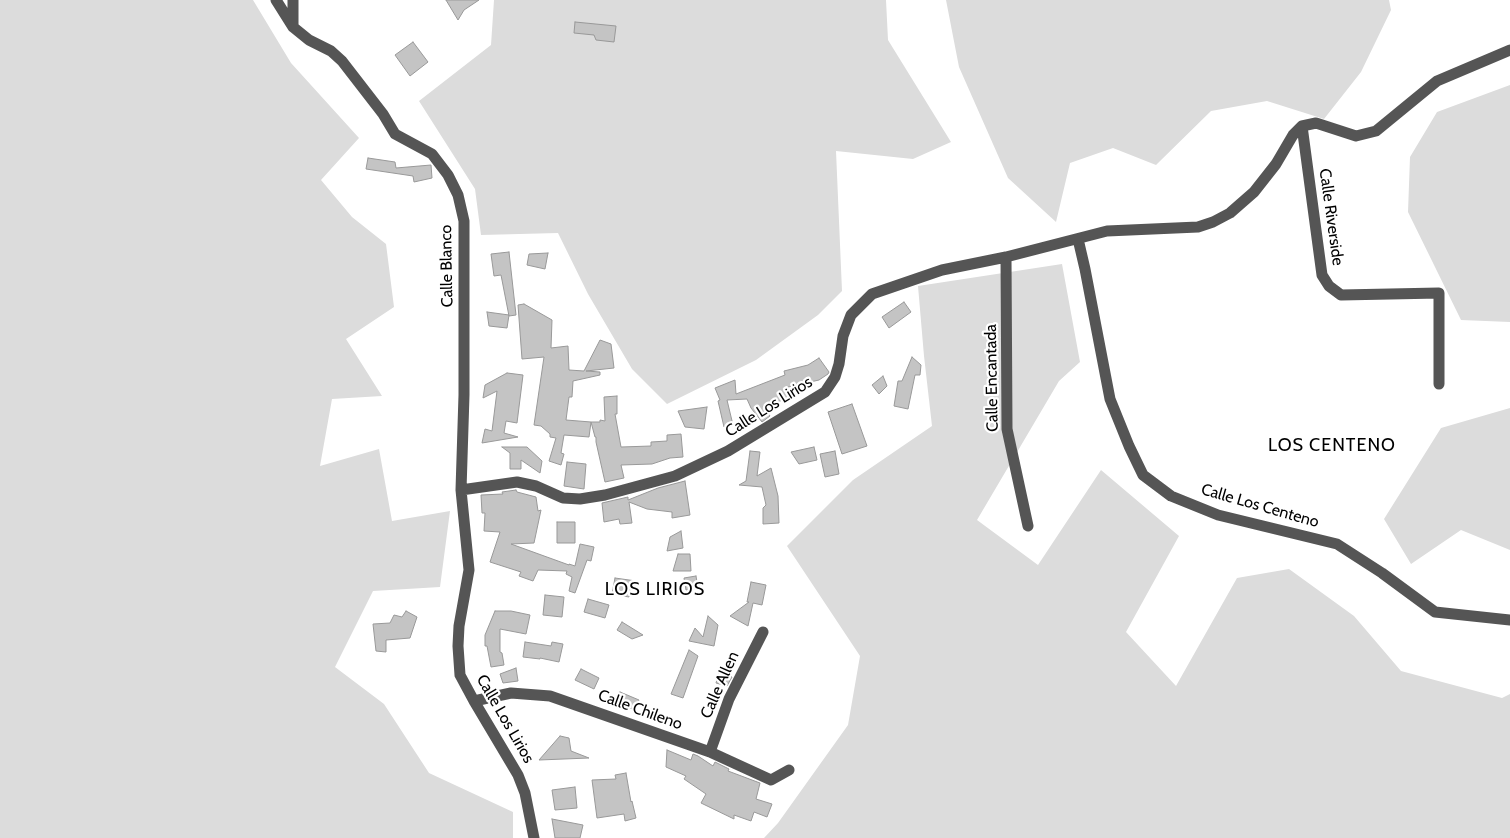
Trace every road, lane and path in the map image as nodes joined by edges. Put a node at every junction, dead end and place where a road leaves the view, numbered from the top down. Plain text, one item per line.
1 (276, 0) edge
2 (293, 0) edge
3 (293, 27) junction
4 (1510, 50) edge
5 (1302, 126) junction
6 (1078, 239) junction
7 (1006, 257) junction
8 (1439, 384) dead end
9 (461, 490) junction
10 (1028, 526) dead end
11 (1510, 620) edge
12 (763, 632) dead end
13 (474, 701) junction
14 (710, 752) junction
15 (789, 770) dead end
16 (534, 838) edge

1 - 3 street, Calle Blanco
2 - 3 street
3 - 9 street, Calle Blanco
4 - 5 street
5 - 6 street, Calle Los Lirios
5 - 8 street, Calle Riverside
6 - 7 street, Calle Los Lirios
6 - 11 street, Calle Los Centeno
7 - 9 street, Calle Los Lirios
7 - 10 street, Calle Encantada
9 - 13 street, Calle Los Lirios
12 - 14 street, Calle Allen
13 - 14 street, Calle Chileno
13 - 16 street, Calle Los Lirios
14 - 15 street, Calle Chileno

